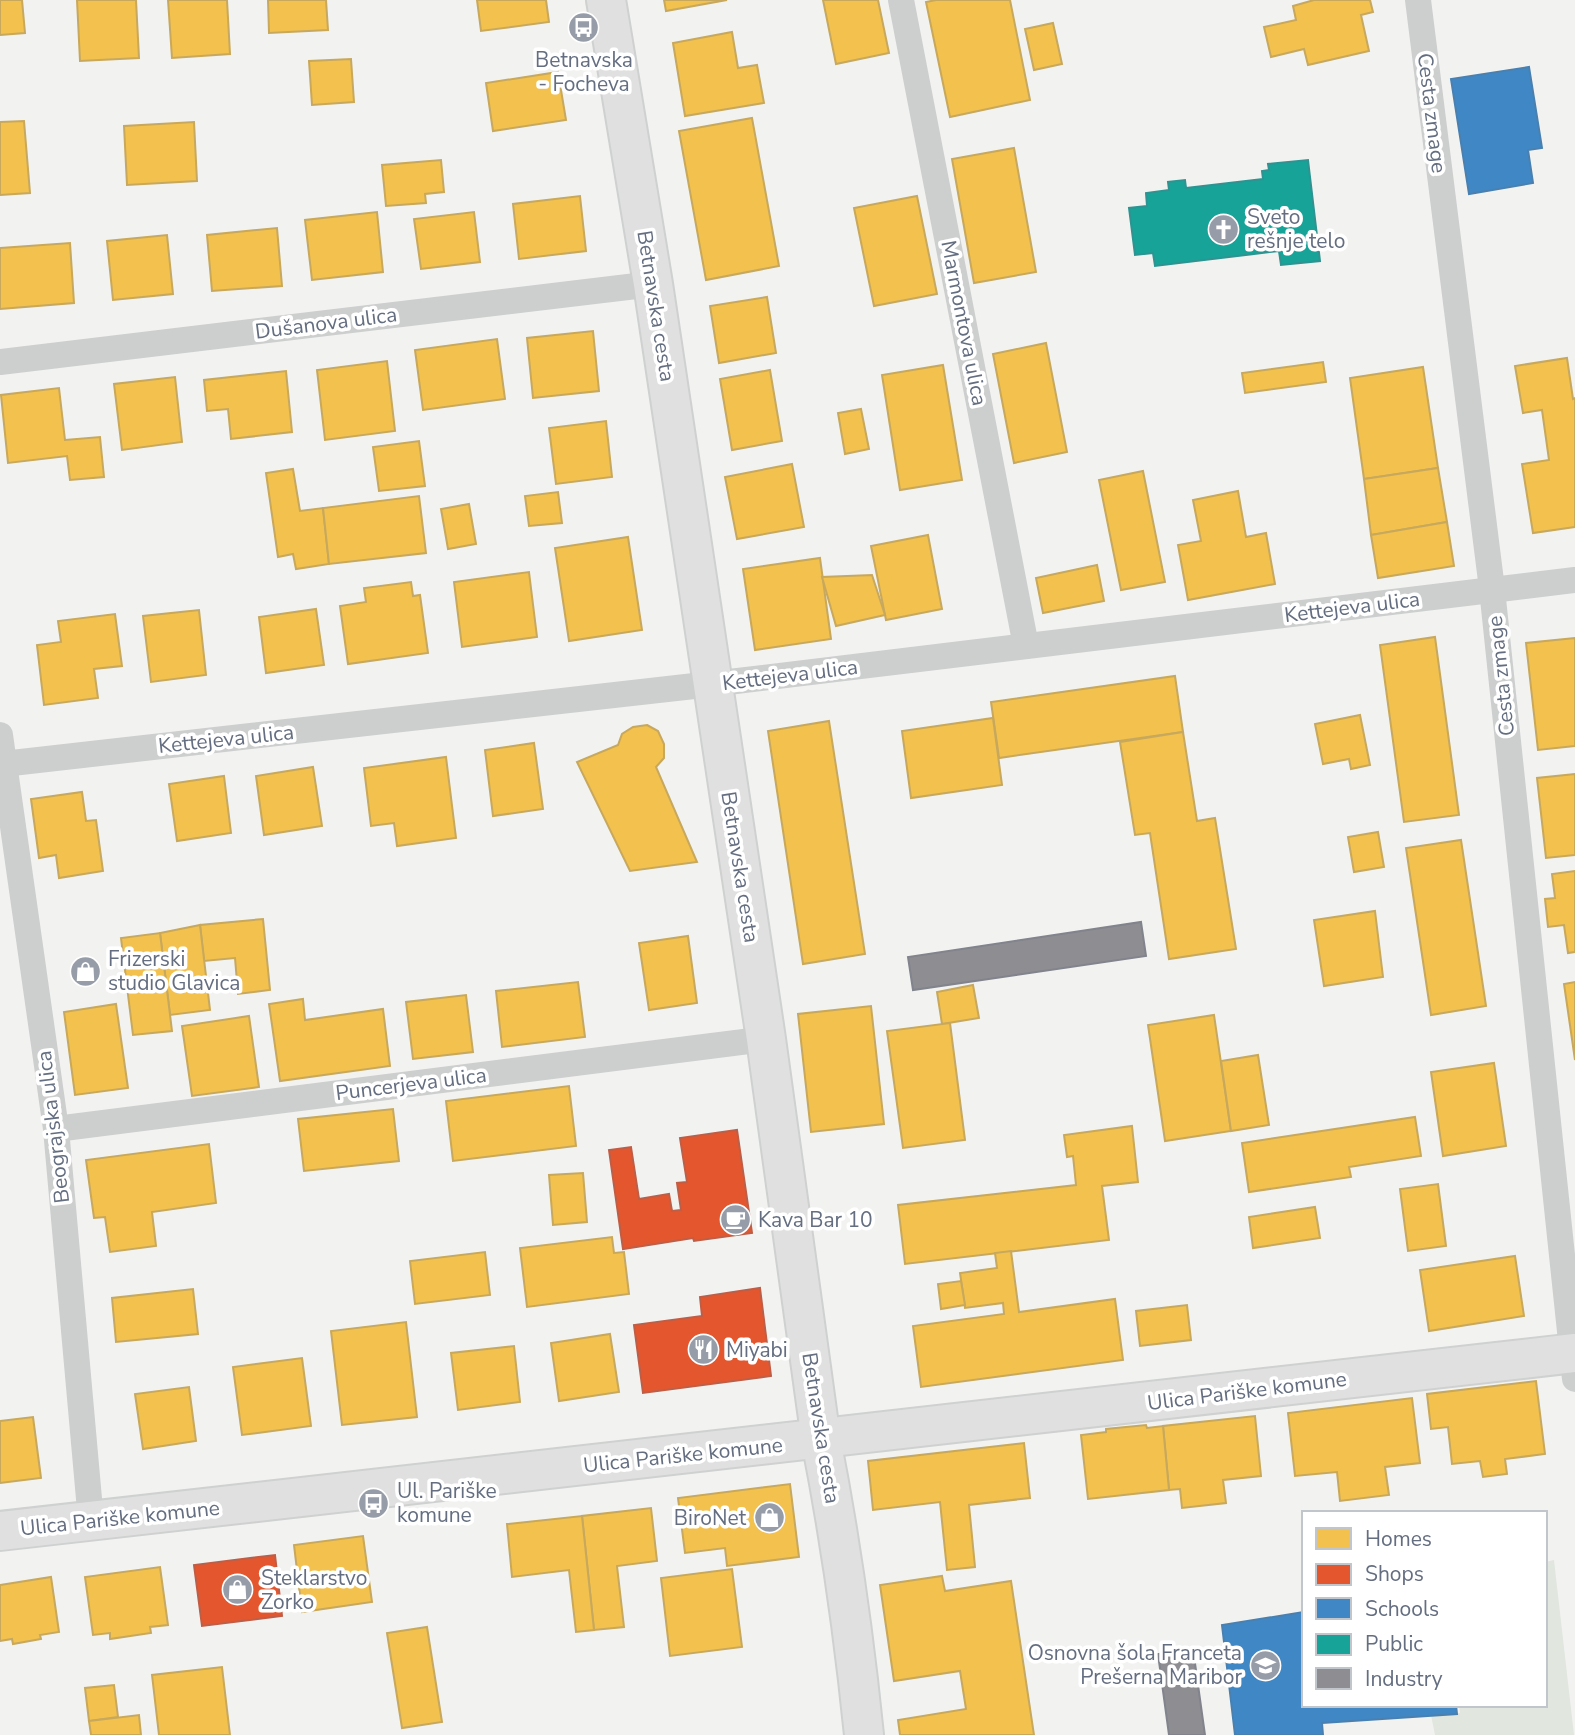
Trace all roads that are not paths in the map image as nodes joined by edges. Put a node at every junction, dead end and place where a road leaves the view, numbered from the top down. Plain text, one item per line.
1 (606, 0) edge
2 (901, 0) edge
3 (1418, 0) edge
4 (653, 284) junction
5 (0, 362) edge
6 (1575, 580) edge
7 (1492, 589) junction
8 (1026, 646) junction
9 (712, 684) junction
10 (0, 735) edge
11 (3, 764) junction
12 (766, 1039) junction
13 (56, 1129) junction
14 (1574, 1362) edge
15 (821, 1440) junction
16 (91, 1521) junction
17 (0, 1531) edge
18 (864, 1735) edge

1 - 4 street, Betnavska cesta
2 - 8 street, Marmontova ulica
3 - 7 street, Cesta zmage
4 - 5 street, Dušanova ulica
4 - 9 street, Betnavska cesta
6 - 7 street, Kettejeva ulica
7 - 8 street, Kettejeva ulica
7 - 14 street, Cesta zmage
8 - 9 street, Kettejeva ulica
9 - 11 street, Kettejeva ulica
9 - 12 street, Betnavska cesta
10 - 11 street, Beograjska ulica
11 - 13 street, Beograjska ulica
12 - 13 street, Puncerjeva ulica
12 - 15 street, Betnavska cesta
13 - 16 street, Beograjska ulica
14 - 15 street, Ulica Pariške komune
15 - 16 street, Ulica Pariške komune
15 - 18 street, Betnavska cesta
16 - 17 street, Ulica Pariške komune

